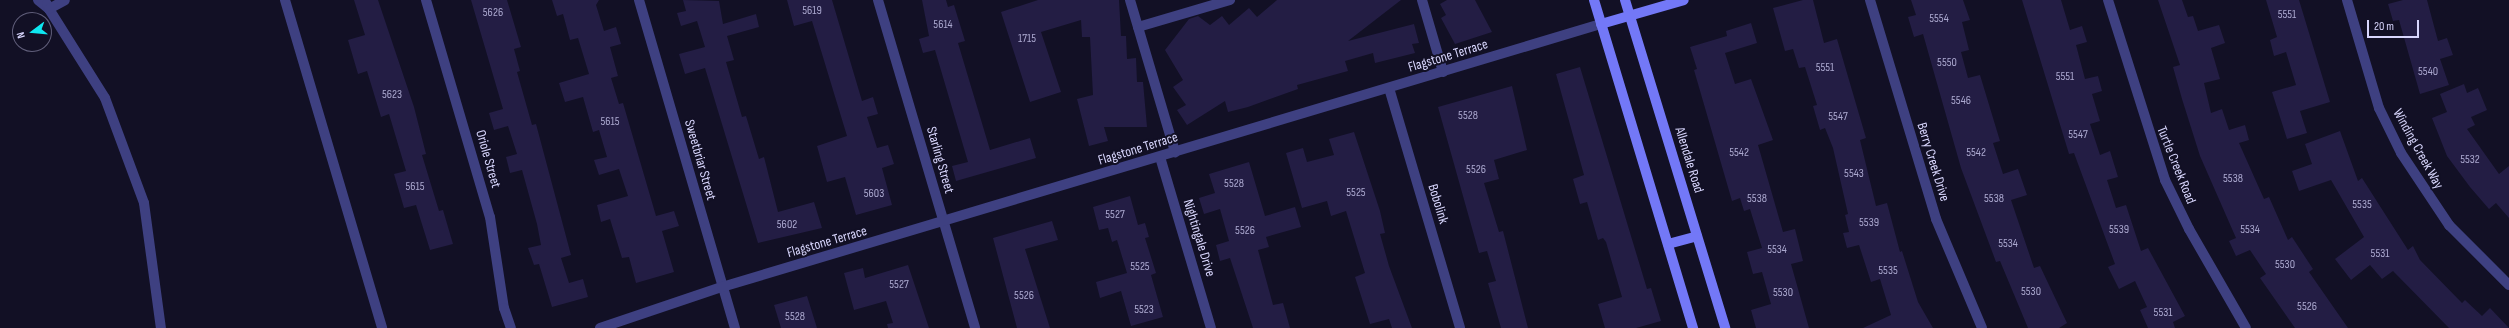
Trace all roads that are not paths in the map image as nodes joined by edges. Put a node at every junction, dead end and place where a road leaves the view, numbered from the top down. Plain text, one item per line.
1 (38, 0) edge
2 (65, 0) edge
3 (285, 0) edge
4 (426, 0) edge
5 (638, 0) edge
6 (878, 0) edge
7 (1130, 0) edge
8 (1230, 0) edge
9 (1422, 0) edge
10 (1594, 0) edge
11 (1625, 0) edge
12 (1684, 0) edge
13 (1870, 0) edge
14 (2108, 0) edge
15 (2346, 0) edge
16 (47, 5) edge
17 (1630, 15) junction
18 (1601, 24) junction
19 (1138, 27) junction
20 (1443, 72) junction
21 (1389, 88) junction
22 (1175, 152) junction
23 (1160, 157) junction
24 (943, 222) junction
25 (1697, 236) junction
26 (1668, 244) junction
27 (2509, 285) edge
28 (722, 287) junction
29 (161, 328) edge
30 (382, 328) edge
31 (511, 328) edge
32 (600, 328) edge
33 (735, 328) edge
34 (975, 328) edge
35 (1211, 328) edge
36 (1460, 328) edge
37 (1693, 328) edge
38 (1725, 328) edge
39 (1982, 328) edge
40 (2246, 328) edge

1 - 16 street
2 - 16 street
3 - 30 street
4 - 31 street, Oriole Street
5 - 28 street, Sweetbriar Street
6 - 24 street, Starling Street
7 - 19 street
8 - 19 street
9 - 20 street
10 - 18 main road
11 - 17 main road, Allendale Road
12 - 17 main road, Flagstone Terrace
13 - 39 street, Berry Creek Drive
14 - 40 street, Turtle Creek Road
15 - 27 street, Winding Creek Way
16 - 29 street
17 - 18 main road, Flagstone Terrace
17 - 25 main road, Allendale Road
18 - 20 street, Flagstone Terrace
18 - 26 main road
19 - 22 street
20 - 21 street, Flagstone Terrace
21 - 22 street, Flagstone Terrace
21 - 36 street, Bobolink
22 - 23 street, Flagstone Terrace
23 - 24 street, Flagstone Terrace
23 - 35 street, Nightingale Drive
24 - 28 street, Flagstone Terrace
24 - 34 street, Starling Street
25 - 26 main road
25 - 38 main road, Allendale Road
26 - 37 main road
28 - 32 street, Flagstone Terrace
28 - 33 street, Sweetbriar Street

